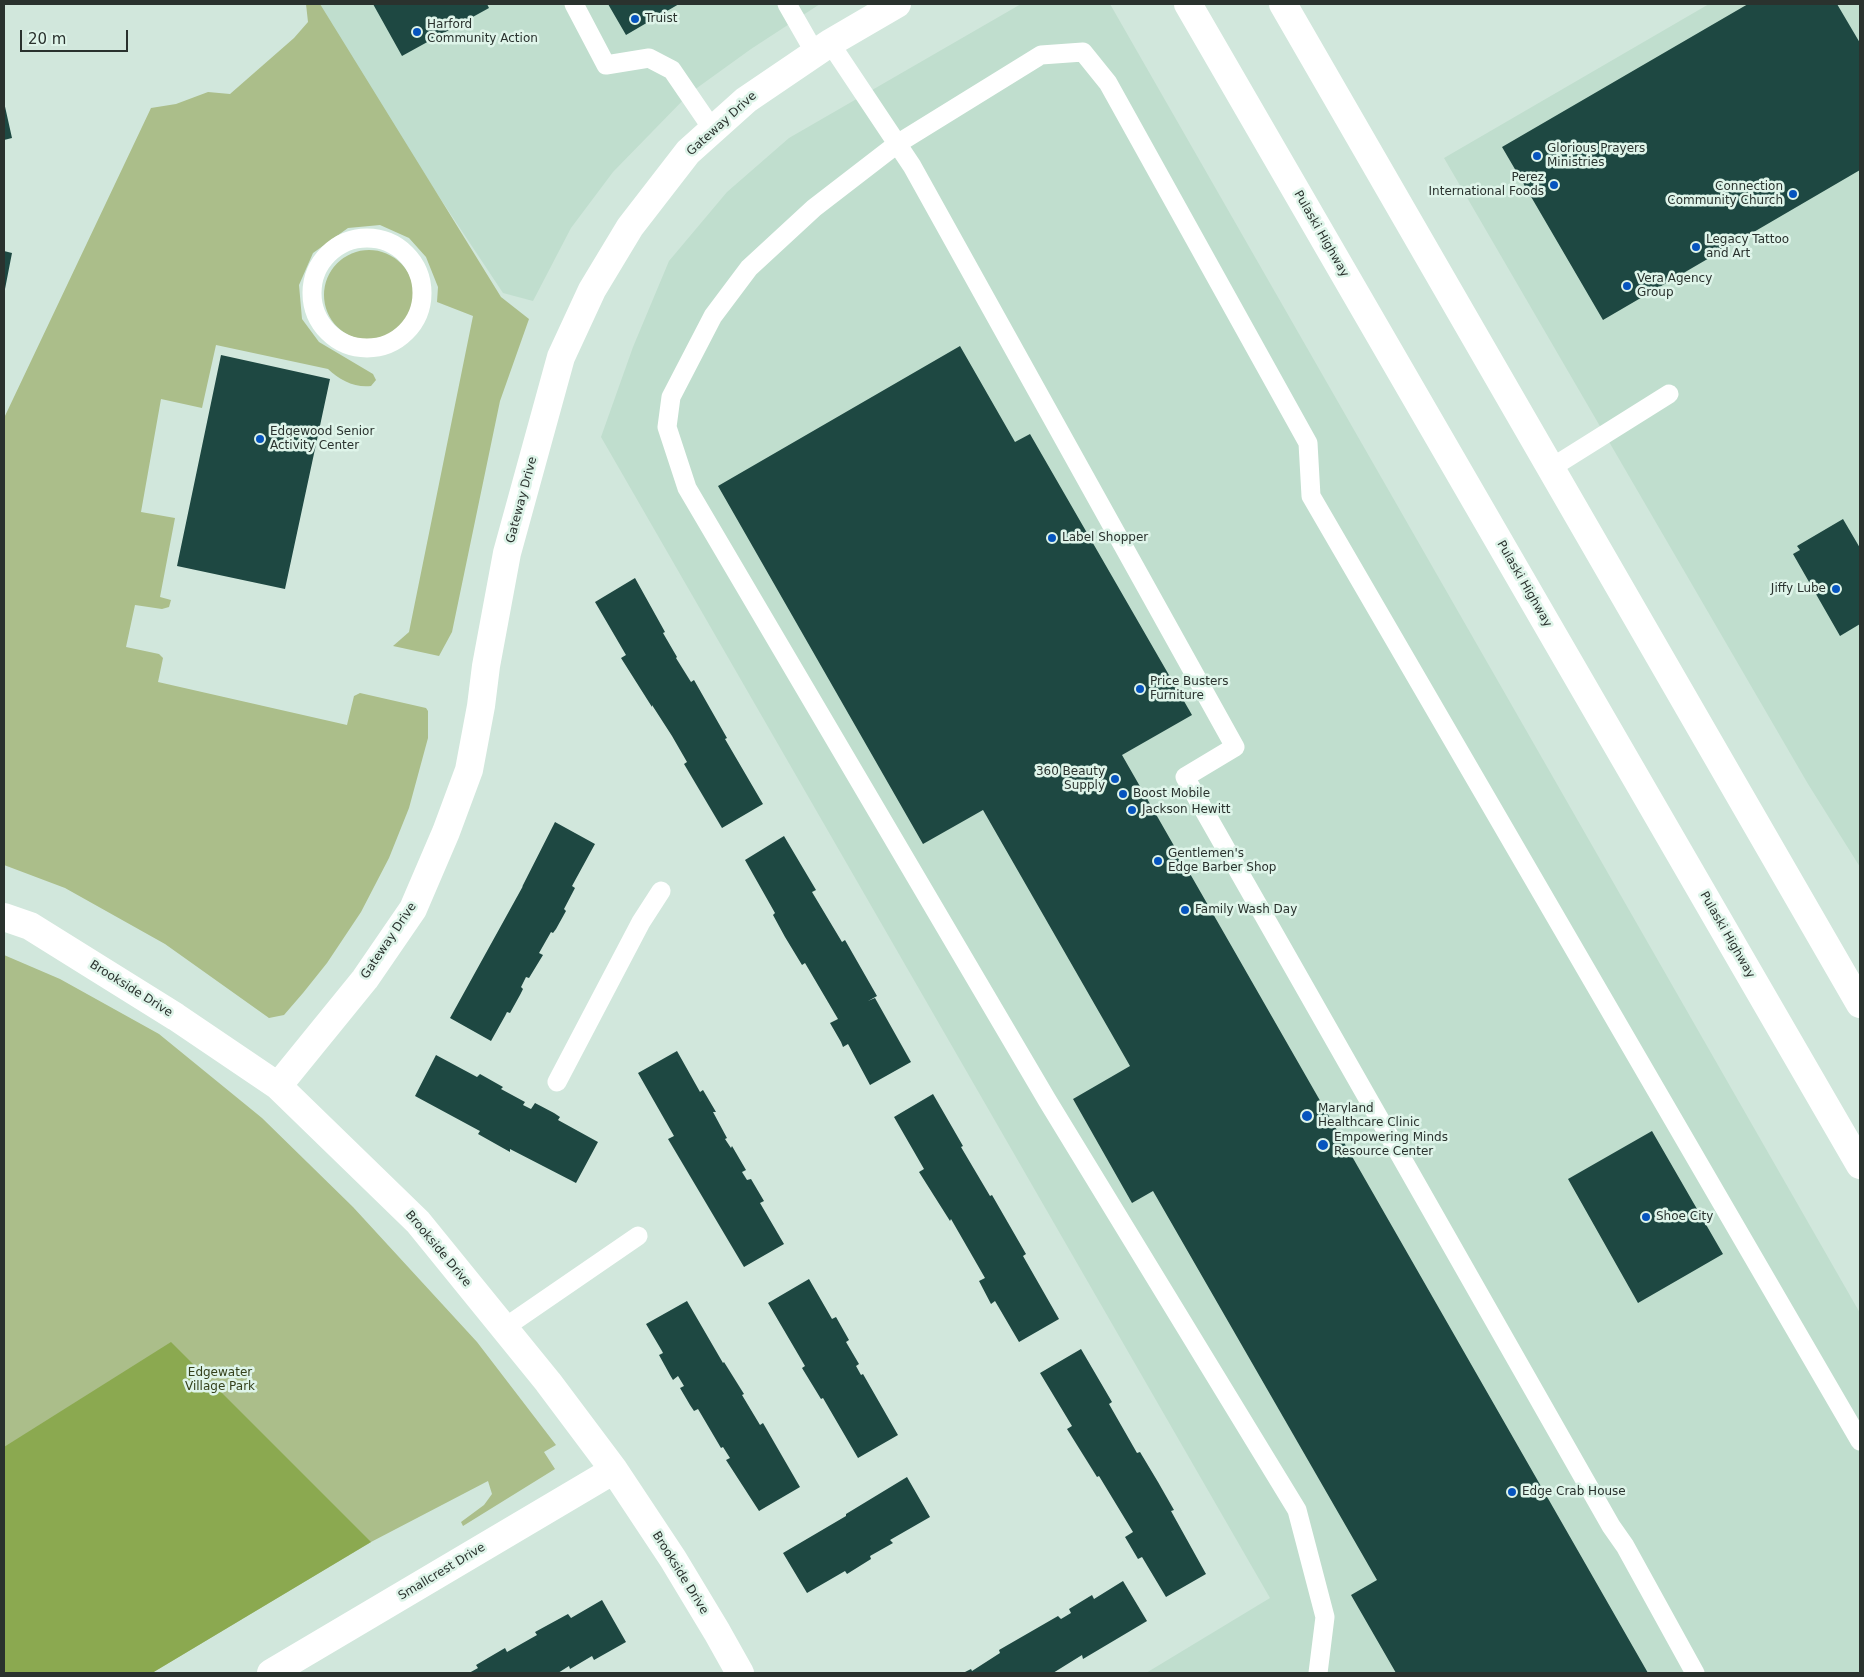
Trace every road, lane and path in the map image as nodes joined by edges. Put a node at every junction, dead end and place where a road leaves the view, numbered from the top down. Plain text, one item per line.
1 (574, 4) edge
2 (787, 4) edge
3 (1188, 4) edge
4 (1283, 4) edge
5 (890, 6) edge
6 (822, 48) junction
7 (713, 130) junction
8 (897, 144) junction
9 (421, 278) joint
10 (1670, 394) dead end
11 (1551, 468) junction
12 (661, 891) dead end
13 (4, 917) edge
14 (1860, 1004) edge
15 (557, 1082) dead end
16 (278, 1086) junction
17 (1860, 1165) edge
18 (638, 1236) dead end
19 (504, 1328) junction
20 (1860, 1442) edge
21 (614, 1470) junction
22 (271, 1673) edge
23 (740, 1673) edge
24 (1318, 1673) edge
25 (1696, 1673) edge

1 - 7 lane
2 - 6 lane
3 - 17 main road, Pulaski Highway
4 - 11 main road
5 - 6 main road, Gateway Drive
6 - 7 main road, Gateway Drive
6 - 8 lane
7 - 16 main road, Gateway Drive
8 - 20 lane
8 - 24 lane
8 - 25 lane
9 - 9 lane
10 - 11 lane
11 - 14 main road
12 - 15 lane
13 - 16 main road, Brookside Drive
16 - 19 main road, Brookside Drive
18 - 19 lane
19 - 21 main road, Brookside Drive
21 - 22 main road, Smallcrest Drive
21 - 23 main road, Brookside Drive

